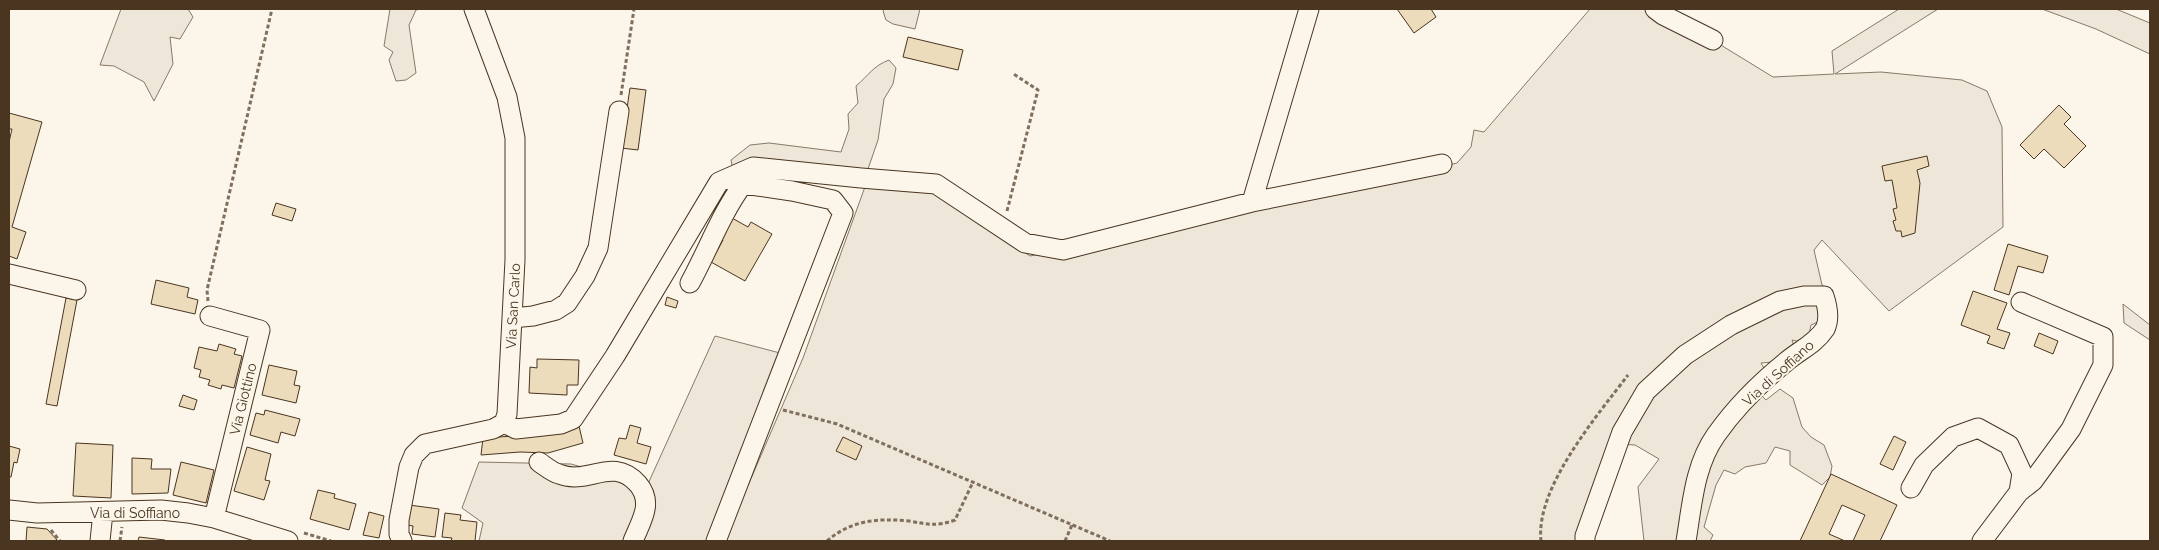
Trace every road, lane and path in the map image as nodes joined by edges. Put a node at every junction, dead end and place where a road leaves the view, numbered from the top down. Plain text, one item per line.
1 (272, 9) edge
2 (474, 9) edge
3 (634, 9) edge
4 (1309, 9) edge
5 (1655, 9) edge
6 (1713, 40) dead end
7 (1012, 74) dead end
8 (619, 111) joint
9 (1442, 164) dead end
10 (1252, 202) junction
11 (1003, 229) junction
12 (9, 274) edge
13 (690, 283) dead end
14 (76, 290) dead end
15 (2021, 302) dead end
16 (210, 316) joint
17 (512, 318) junction
18 (1628, 375) dead end
19 (768, 406) junction
20 (504, 424) junction
21 (539, 462) dead end
22 (973, 482) junction
23 (1911, 488) dead end
24 (2019, 492) junction
25 (9, 510) edge
26 (103, 512) junction
27 (214, 518) junction
28 (1072, 525) junction
29 (48, 526) dead end
30 (234, 533) edge
31 (60, 541) edge
32 (100, 541) edge
33 (288, 541) edge
34 (402, 541) edge
35 (633, 541) edge
36 (716, 541) edge
37 (827, 541) edge
38 (1065, 541) edge
39 (1110, 541) edge
40 (1541, 541) edge
41 (1585, 541) edge
42 (1686, 541) edge
43 (1982, 541) edge

1 - 16 path
2 - 17 street, Via San Carlo
3 - 8 path
4 - 10 street
5 - 6 street
7 - 11 path
8 - 17 street
9 - 10 street
10 - 11 street
11 - 20 street
12 - 14 street
13 - 19 street
15 - 24 street
16 - 27 street, Via Giottino
17 - 20 street, Via San Carlo
18 - 40 path
19 - 22 path
19 - 36 street
20 - 34 street
21 - 35 street
22 - 28 path
22 - 37 path
23 - 24 street
24 - 43 street
25 - 26 street, Via di Soffiano
26 - 27 street, Via di Soffiano
26 - 32 street
27 - 30 street, Via di Soffiano
28 - 38 path
28 - 39 path
29 - 31 path
30 - 33 street, Via di Soffiano
41 - 42 street, Via di Soffiano

